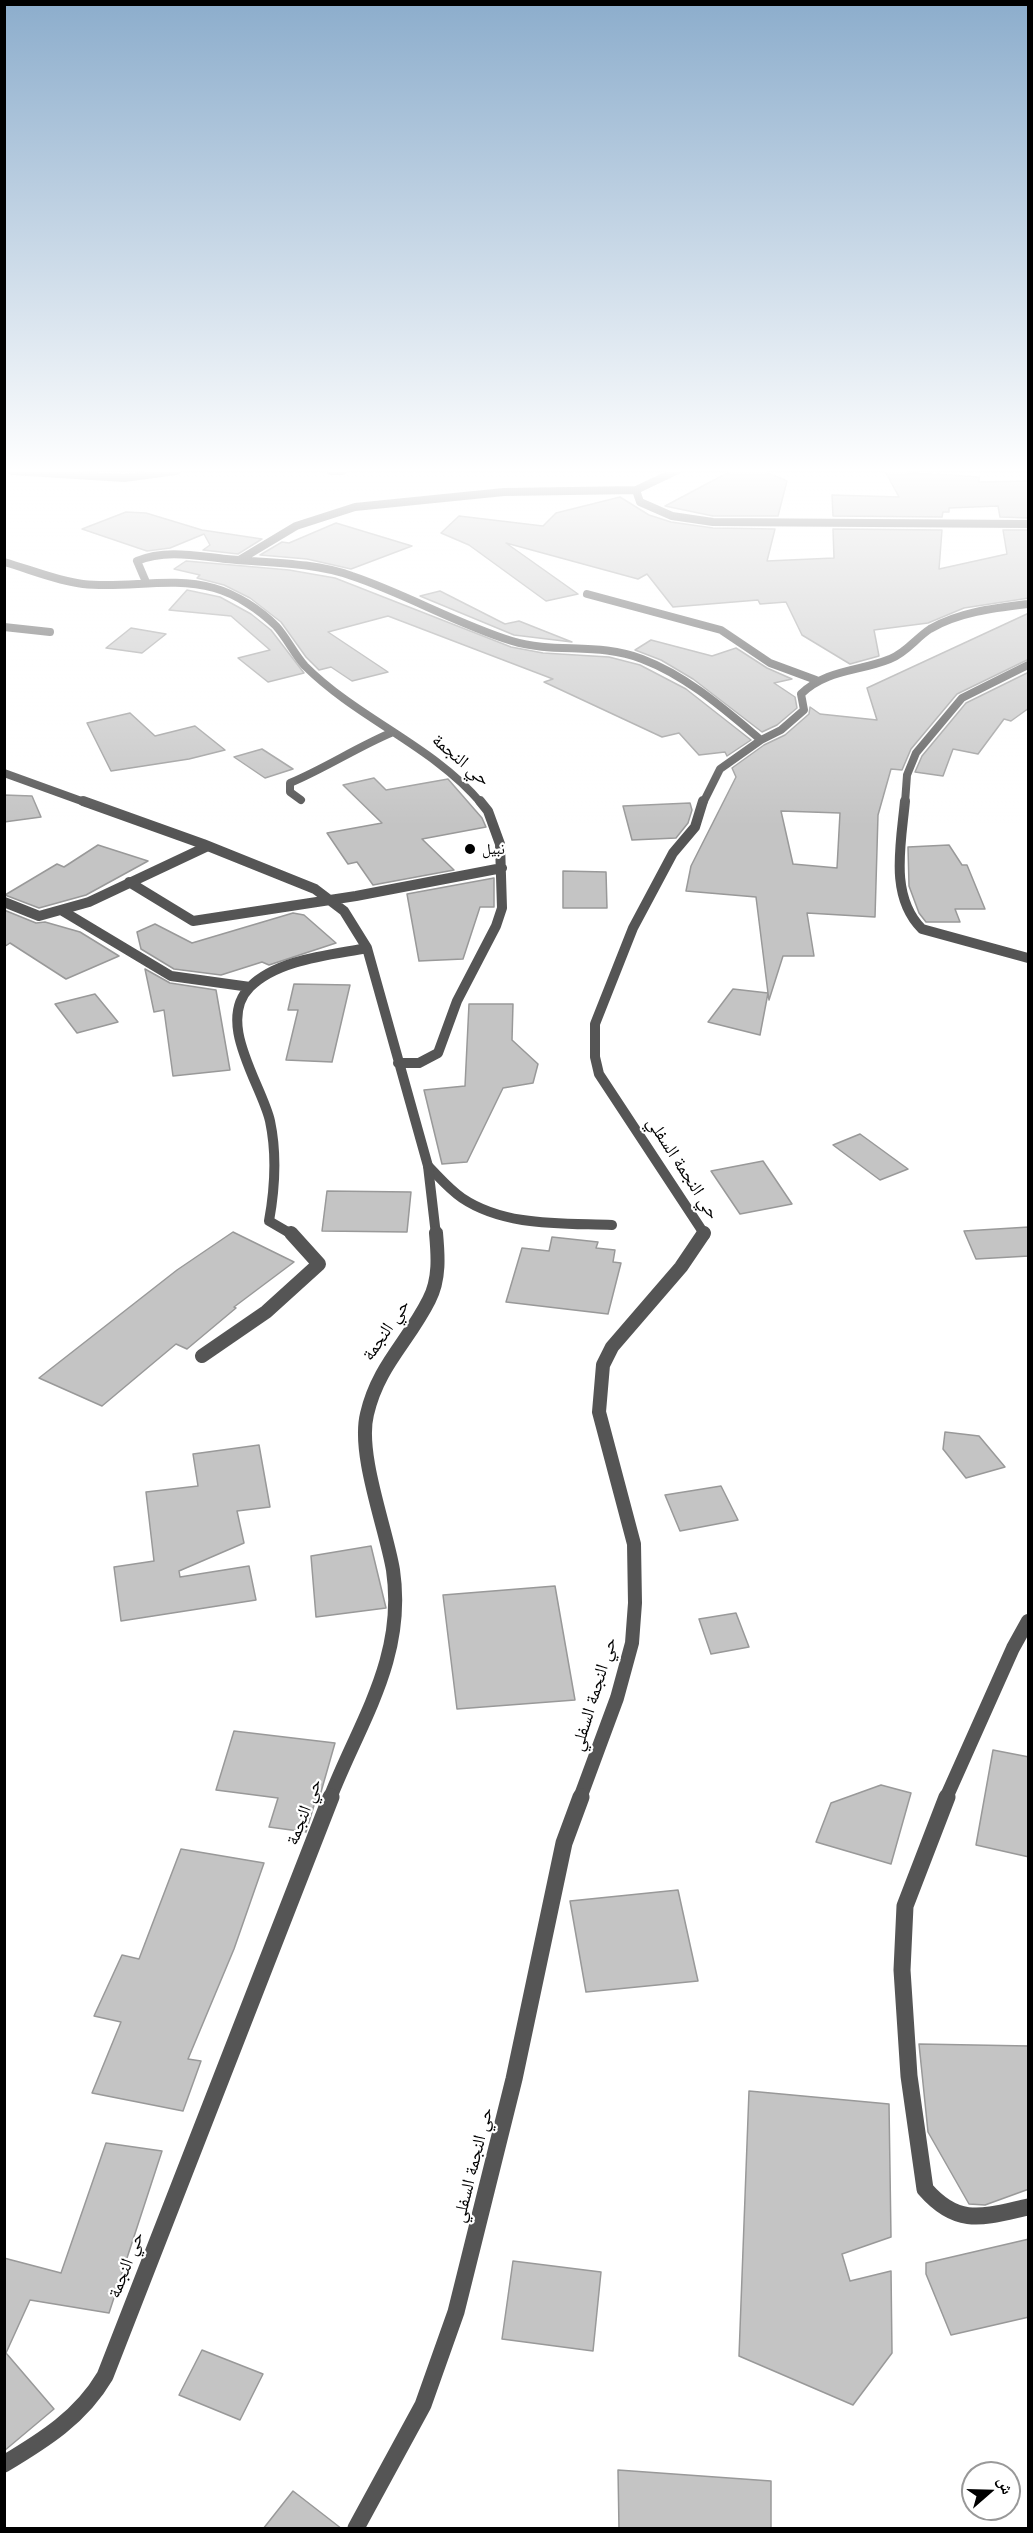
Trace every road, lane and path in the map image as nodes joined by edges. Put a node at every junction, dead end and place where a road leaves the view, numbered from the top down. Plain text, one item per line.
1 (216, 589) edge
2 (385, 589) edge
3 (587, 594) dead end
4 (1029, 604) edge
5 (4, 627) edge
6 (50, 633) dead end
7 (1029, 665) edge
8 (816, 680) junction
9 (393, 732) junction
10 (761, 740) junction
11 (4, 773) edge
12 (302, 800) dead end
13 (208, 846) junction
14 (502, 868) junction
15 (129, 882) junction
16 (332, 900) junction
17 (4, 902) edge
18 (61, 910) junction
19 (367, 948) junction
20 (1029, 958) edge
21 (250, 987) junction
22 (398, 1063) junction
23 (428, 1166) junction
24 (612, 1225) dead end
25 (202, 1356) dead end
26 (1029, 1621) edge
27 (1029, 2207) edge
28 (4, 2464) edge
29 (356, 2529) edge

1 - 9 street, حي النجمة
2 - 10 street
3 - 8 street
4 - 8 street
5 - 6 street
7 - 20 street
8 - 10 street
9 - 12 street
9 - 14 street, حي النجمة
10 - 29 street, حي النجمة السفلي
11 - 13 street
13 - 15 street
13 - 16 street
14 - 16 street
14 - 22 street, حي النجمة
15 - 16 street
15 - 18 street
16 - 19 street
17 - 18 street
18 - 21 street
19 - 21 street
19 - 22 street
21 - 25 street
22 - 23 street, حي النجمة
23 - 24 street
23 - 28 street, حي النجمة
26 - 27 street

